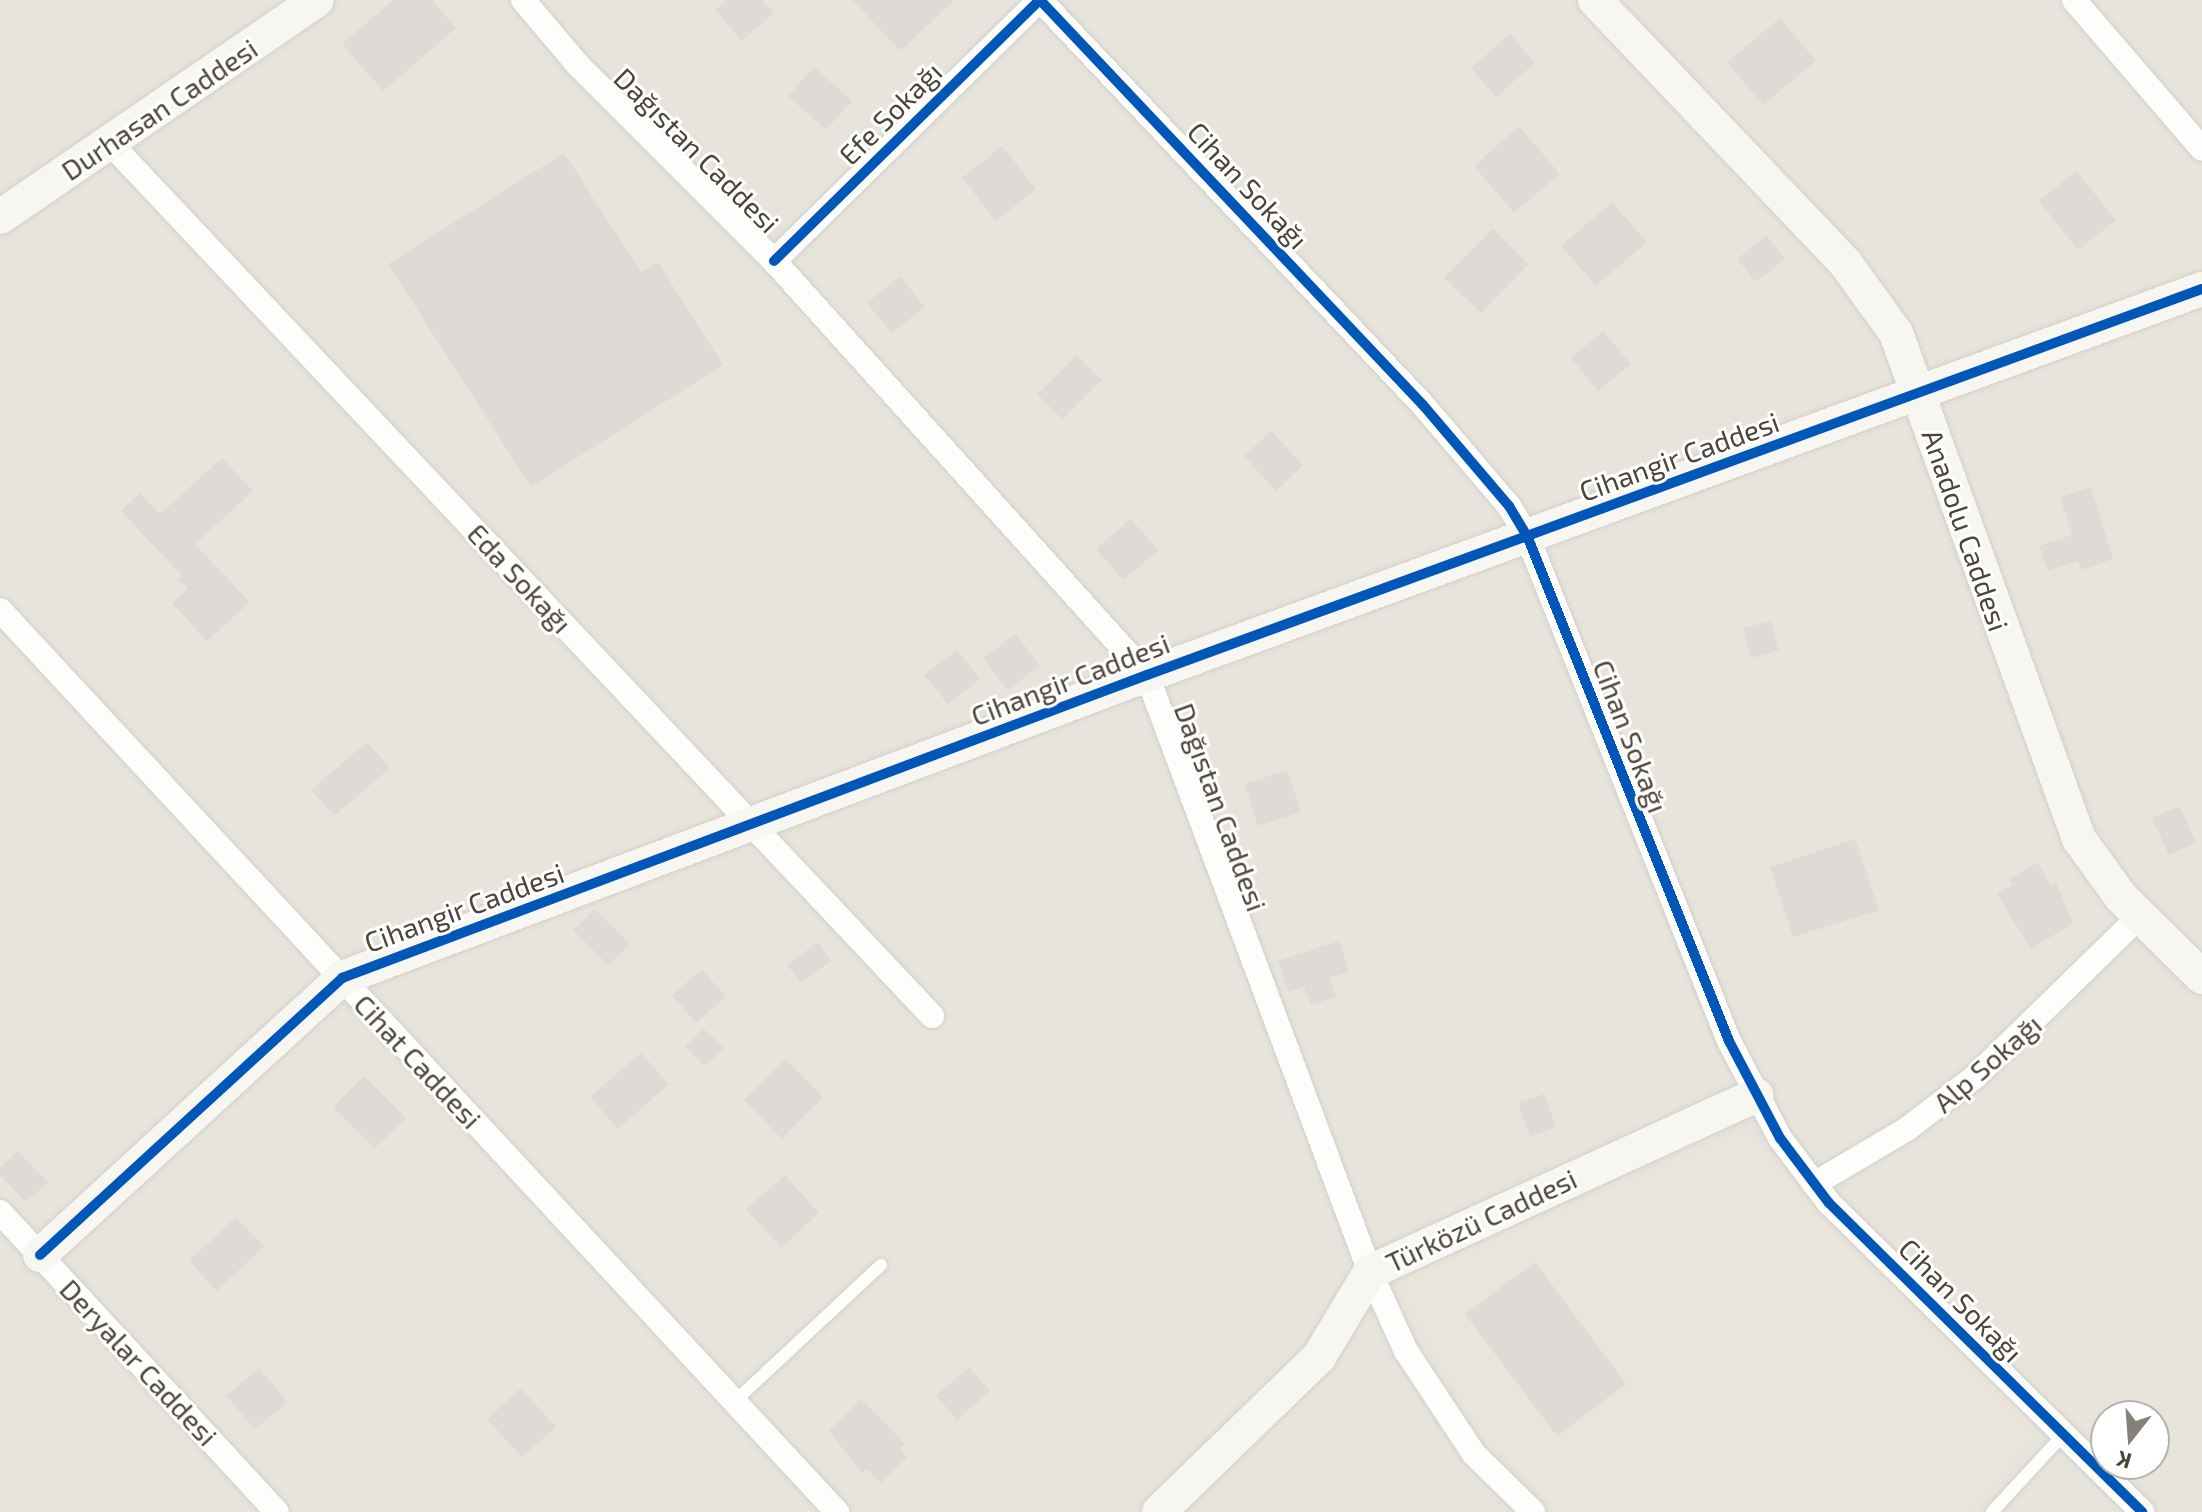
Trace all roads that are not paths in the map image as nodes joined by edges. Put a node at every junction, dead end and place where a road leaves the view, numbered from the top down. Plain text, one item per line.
1 (317, 0) edge
2 (523, 0) edge
3 (1040, 0) edge
4 (1595, 0) edge
5 (2074, 0) edge
6 (108, 141) junction
7 (2202, 149) edge
8 (0, 217) edge
9 (774, 261) junction
10 (2202, 289) edge
11 (1918, 394) junction
12 (1528, 538) junction
13 (0, 610) edge
14 (1147, 675) junction
15 (752, 825) junction
16 (2140, 916) junction
17 (2202, 977) edge
18 (342, 978) junction
19 (932, 1016) dead end
20 (1756, 1095) junction
21 (1814, 1184) junction
22 (0, 1212) edge
23 (40, 1255) junction
24 (881, 1265) dead end
25 (1370, 1272) junction
26 (734, 1402) junction
27 (2063, 1435) junction
28 (277, 1512) edge
29 (837, 1512) edge
30 (1159, 1512) edge
31 (1533, 1512) edge
32 (1992, 1512) edge
33 (2142, 1512) edge

1 - 6 street, Durhasan Caddesi
2 - 9 street, Dağıstan Caddesi
3 - 9 street, Efe Sokağı
3 - 12 street, Cihan Sokağı
4 - 11 street, Anadolu Caddesi
5 - 7 street
6 - 8 street, Durhasan Caddesi
6 - 15 street, Eda Sokağı
9 - 14 street, Dağıstan Caddesi
10 - 11 street, Cihangir Caddesi
11 - 12 street, Cihangir Caddesi
11 - 16 street, Anadolu Caddesi
12 - 14 street, Cihangir Caddesi
12 - 20 street, Cihan Sokağı
13 - 18 street, Cihat Caddesi
14 - 15 street, Cihangir Caddesi
14 - 25 street, Dağıstan Caddesi
15 - 18 street, Cihangir Caddesi
15 - 19 street, Eda Sokağı
16 - 17 street, Anadolu Caddesi
16 - 21 street, Alp Sokağı
18 - 23 street, Cihangir Caddesi
18 - 26 street, Cihat Caddesi
20 - 21 street, Cihan Sokağı
20 - 25 street, Türközü Caddesi
21 - 27 street, Cihan Sokağı
22 - 23 street, Deryalar Caddesi
23 - 28 street, Deryalar Caddesi
24 - 26 lane
25 - 30 street, Türközü Caddesi
25 - 31 street, Dağıstan Caddesi
26 - 29 street, Cihat Caddesi
27 - 32 lane
27 - 33 street, Cihan Sokağı

